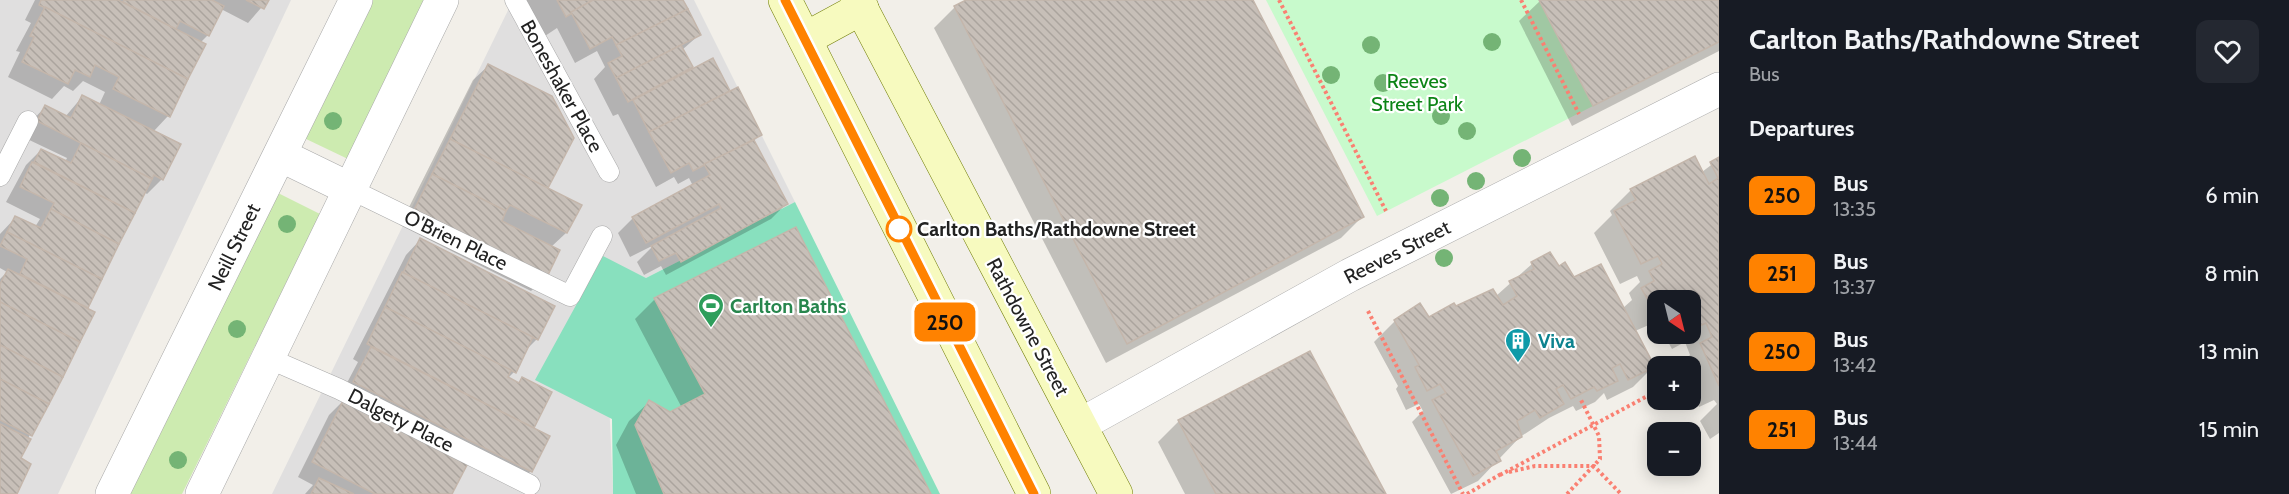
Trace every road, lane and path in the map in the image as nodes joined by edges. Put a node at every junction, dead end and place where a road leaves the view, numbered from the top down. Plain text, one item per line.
1 (356, 0) edge
2 (442, 0) edge
3 (515, 0) edge
4 (785, 0) edge
5 (1279, 0) edge
6 (1521, 0) edge
7 (866, 3) edge
8 (805, 39) junction
9 (1719, 89) edge
10 (28, 121) dead end
11 (1598, 150) junction
12 (280, 155) junction
13 (609, 172) dead end
14 (0, 176) edge
15 (352, 190) junction
16 (602, 236) dead end
17 (1404, 248) junction
18 (1350, 275) junction
19 (270, 359) junction
20 (1647, 396) edge
21 (1581, 400) dead end
22 (1080, 425) junction
23 (1594, 425) junction
24 (1594, 466) junction
25 (1500, 475) junction
26 (530, 485) dead end
27 (112, 494) edge
28 (202, 494) edge
29 (1034, 494) edge
30 (1116, 494) edge
31 (1465, 494) edge
32 (1567, 494) edge
33 (1621, 494) edge

1 - 12 street, Neill Street
2 - 15 street
3 - 13 lane, Boneshaker Place
4 - 8 main road
5 - 17 path
6 - 11 path
7 - 8 main road
7 - 22 main road, Rathdowne Street
8 - 29 main road
9 - 11 street, Reeves Street
10 - 14 lane
11 - 17 street, Reeves Street
12 - 15 street, O'Brien Place
12 - 27 street, Neill Street
15 - 16 lane, O'Brien Place
15 - 19 street
17 - 18 street, Reeves Street
18 - 22 street, Reeves Street
18 - 31 path
19 - 26 lane, Dalgety Place
19 - 28 street
20 - 23 path
21 - 23 path
22 - 30 main road, Rathdowne Street
23 - 24 path
23 - 25 path
24 - 25 path
24 - 32 path
24 - 33 path
25 - 31 path

